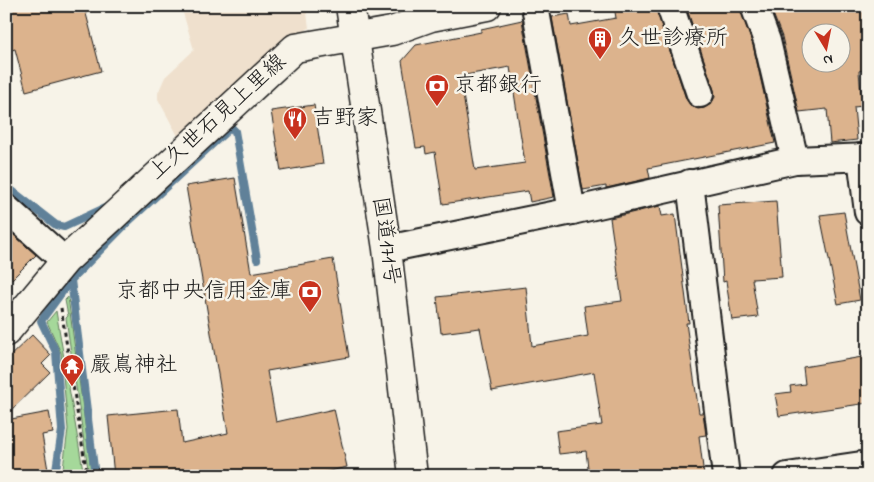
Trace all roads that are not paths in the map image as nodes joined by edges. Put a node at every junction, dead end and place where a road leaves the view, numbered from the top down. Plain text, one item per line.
1 (350, 6) edge
2 (487, 6) edge
3 (535, 6) edge
4 (670, 6) edge
5 (754, 6) edge
6 (354, 37) junction
7 (700, 94) dead end
8 (864, 157) edge
9 (796, 160) junction
10 (690, 183) junction
11 (6, 208) edge
12 (572, 211) junction
13 (868, 212) edge
14 (387, 249) junction
15 (65, 260) junction
16 (6, 332) edge
17 (868, 464) edge
18 (413, 476) edge
19 (726, 476) edge
20 (787, 476) edge

1 - 6 main road, 国道171号
2 - 6 main road, 上久世石見上里線
3 - 12 street
4 - 7 street
5 - 9 street
6 - 14 main road, 国道171号
6 - 15 main road, 上久世石見上里線
8 - 9 street
8 - 13 street
9 - 10 street
10 - 12 street
10 - 19 street
11 - 15 street
12 - 14 street
14 - 18 main road, 国道171号
15 - 16 main road, 上久世石見上里線
17 - 20 street

